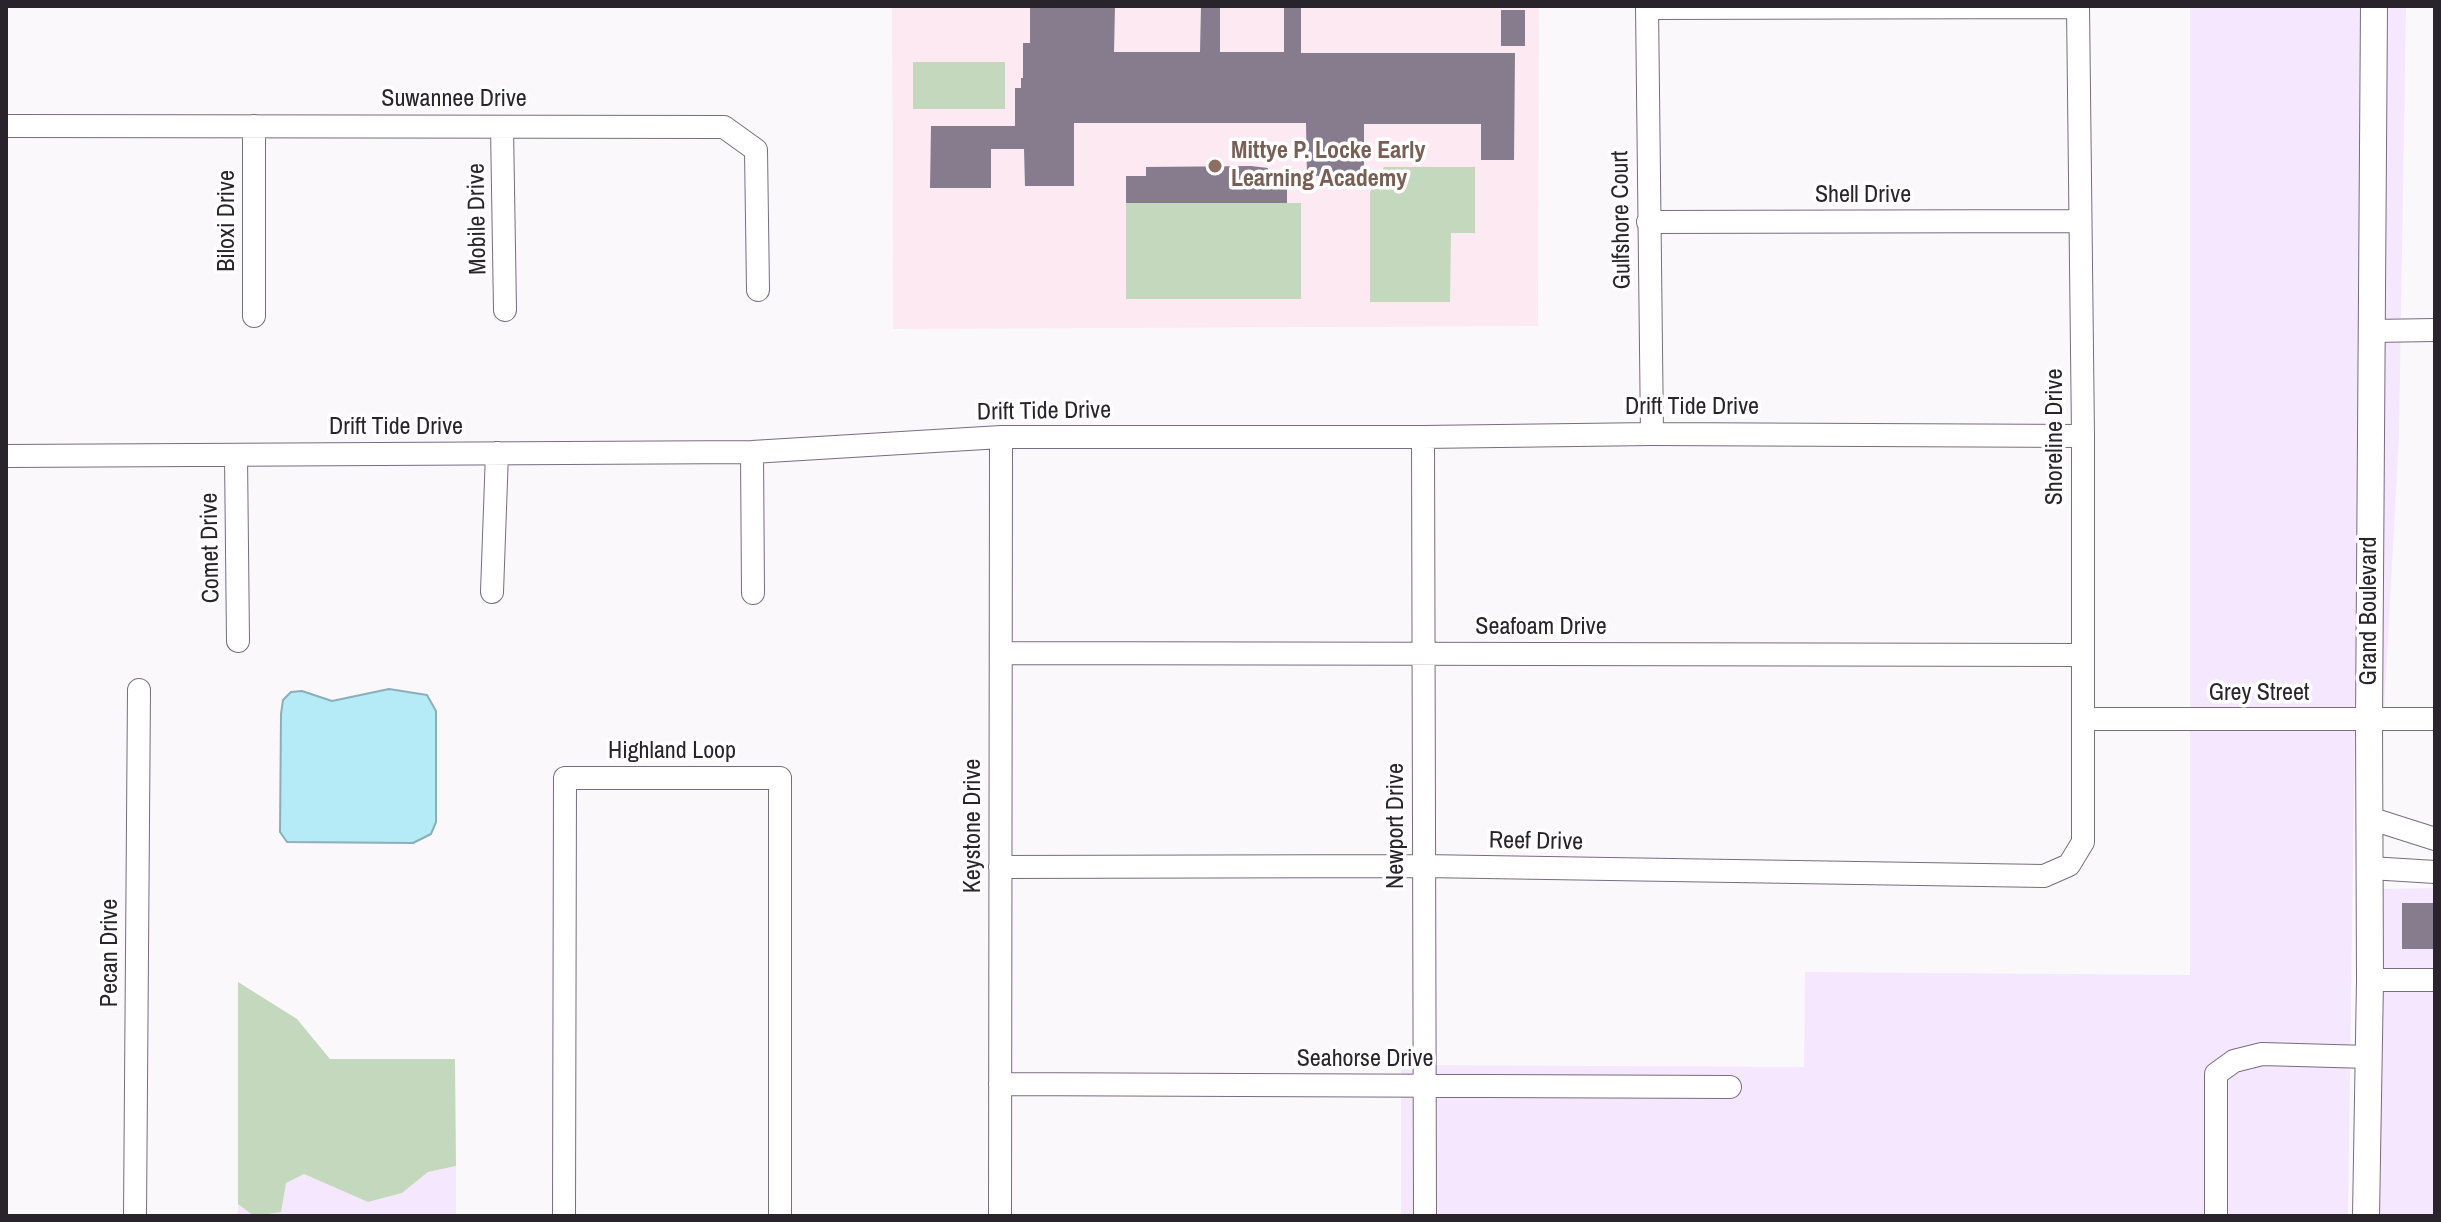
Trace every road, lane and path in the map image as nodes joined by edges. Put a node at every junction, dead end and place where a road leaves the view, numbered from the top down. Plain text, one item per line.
1 (2078, 6) edge
2 (2374, 6) edge
3 (1647, 7) edge
4 (6, 126) edge
5 (254, 126) junction
6 (502, 127) junction
7 (2079, 221) junction
8 (1648, 222) junction
9 (758, 290) dead end
10 (505, 310) dead end
11 (254, 316) dead end
12 (2435, 330) edge
13 (2372, 331) junction
14 (1652, 434) junction
15 (2083, 436) junction
16 (1001, 437) junction
17 (1423, 437) junction
18 (752, 452) junction
19 (497, 453) junction
20 (236, 455) junction
21 (6, 456) edge
22 (492, 592) dead end
23 (753, 593) dead end
24 (238, 641) dead end
25 (1001, 653) junction
26 (1423, 654) junction
27 (2082, 655) junction
28 (139, 690) dead end
29 (2084, 719) junction
30 (2435, 719) edge
31 (2369, 720) junction
32 (2369, 818) junction
33 (2435, 839) edge
34 (2069, 865) joint
35 (1423, 866) junction
36 (1000, 867) junction
37 (2370, 868) junction
38 (2435, 872) edge
39 (2370, 980) junction
40 (2435, 980) edge
41 (2369, 1057) junction
42 (1000, 1084) junction
43 (1425, 1086) junction
44 (1730, 1087) dead end
45 (135, 1216) edge
46 (564, 1216) edge
47 (780, 1216) edge
48 (1000, 1216) edge
49 (1425, 1216) edge
50 (2216, 1216) edge
51 (2366, 1216) edge

1 - 3 street
1 - 7 street, Shoreline Drive
2 - 13 main road, Grand Boulevard
3 - 8 street, Gulfshore Court
4 - 5 street, Suwannee Drive
5 - 6 street, Suwannee Drive
5 - 11 street, Biloxi Drive
6 - 9 street, Suwannee Drive
6 - 10 street, Mobile Drive
7 - 8 street, Shell Drive
7 - 15 street, Shoreline Drive
8 - 14 street, Gulfshore Court
12 - 13 street
13 - 31 main road, Grand Boulevard
14 - 15 street, Drift Tide Drive
14 - 17 street, Drift Tide Drive
15 - 27 street, Shoreline Drive
16 - 17 street, Drift Tide Drive
16 - 18 street, Drift Tide Drive
16 - 25 street, Keystone Drive
17 - 26 street, Newport Drive
18 - 19 street, Drift Tide Drive
18 - 23 street
19 - 20 street, Drift Tide Drive
19 - 22 street
20 - 21 street, Drift Tide Drive
20 - 24 street, Comet Drive
25 - 26 street, Seafoam Drive
25 - 36 street, Keystone Drive
26 - 27 street, Seafoam Drive
26 - 35 street, Newport Drive
27 - 29 street, Shoreline Drive
28 - 45 street, Pecan Drive
29 - 31 street, Grey Street
29 - 34 street, Shoreline Drive
30 - 31 street, Grey Street
31 - 32 main road, Grand Boulevard
32 - 33 street
32 - 37 main road, Grand Boulevard
34 - 35 street, Reef Drive
35 - 36 street, Reef Drive
35 - 43 street, Newport Drive
36 - 42 street, Keystone Drive
37 - 38 street
37 - 39 main road, Grand Boulevard
39 - 40 street
39 - 41 main road, Grand Boulevard
41 - 50 street
41 - 51 main road, Grand Boulevard
42 - 43 street, Seahorse Drive
42 - 48 street, Keystone Drive
43 - 44 street, Seahorse Drive
43 - 49 street, Newport Drive
46 - 47 street, Highland Loop

